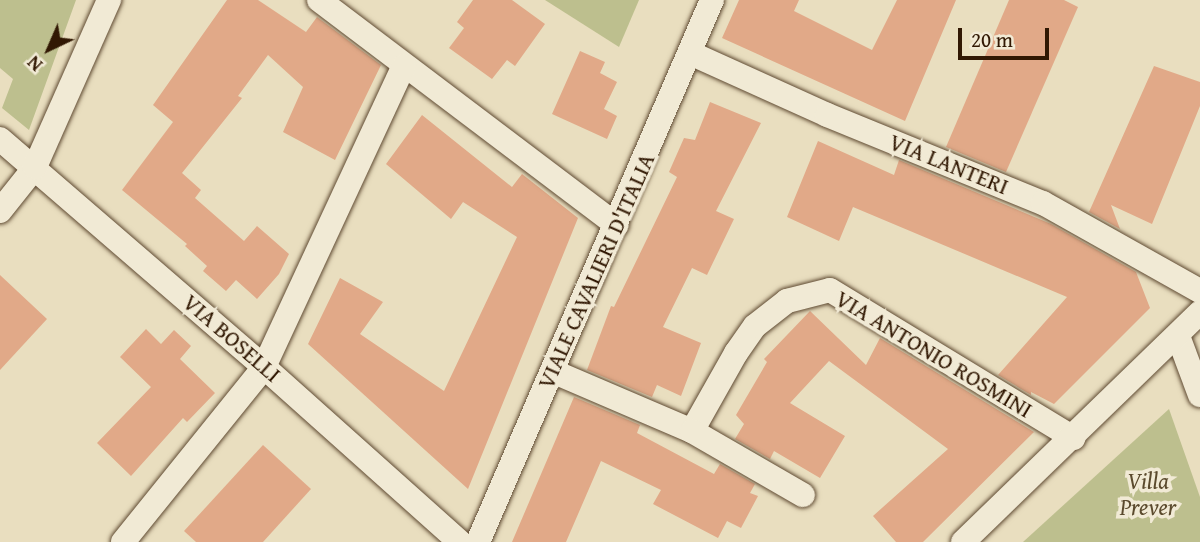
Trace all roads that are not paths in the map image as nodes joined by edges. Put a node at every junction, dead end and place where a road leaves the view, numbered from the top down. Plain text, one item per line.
1 (109, 0) edge
2 (319, 0) edge
3 (712, 0) edge
4 (690, 53) junction
5 (404, 66) junction
6 (0, 139) edge
7 (35, 167) junction
8 (0, 211) edge
9 (617, 225) junction
10 (1200, 291) edge
11 (1200, 312) edge
12 (1178, 336) junction
13 (264, 367) junction
14 (552, 371) junction
15 (1200, 395) edge
16 (692, 431) junction
17 (1073, 438) junction
18 (803, 495) dead end
19 (123, 542) edge
20 (460, 542) edge
21 (478, 542) edge
22 (963, 542) edge

1 - 7 street
2 - 5 street
3 - 4 street, VIALE CAVALIERI D'ITALIA
4 - 9 street, VIALE CAVALIERI D'ITALIA
4 - 10 street, VIA LANTERI
5 - 9 street
5 - 13 street
6 - 7 street, VIA BOSELLI
7 - 8 street
7 - 13 street, VIA BOSELLI
9 - 14 street, VIALE CAVALIERI D'ITALIA
11 - 12 street
12 - 15 street
12 - 17 street
13 - 19 street
13 - 20 street, VIA BOSELLI
14 - 16 street
14 - 21 street, VIALE CAVALIERI D'ITALIA
16 - 17 street, VIA ANTONIO ROSMINI
16 - 18 street
17 - 22 street

